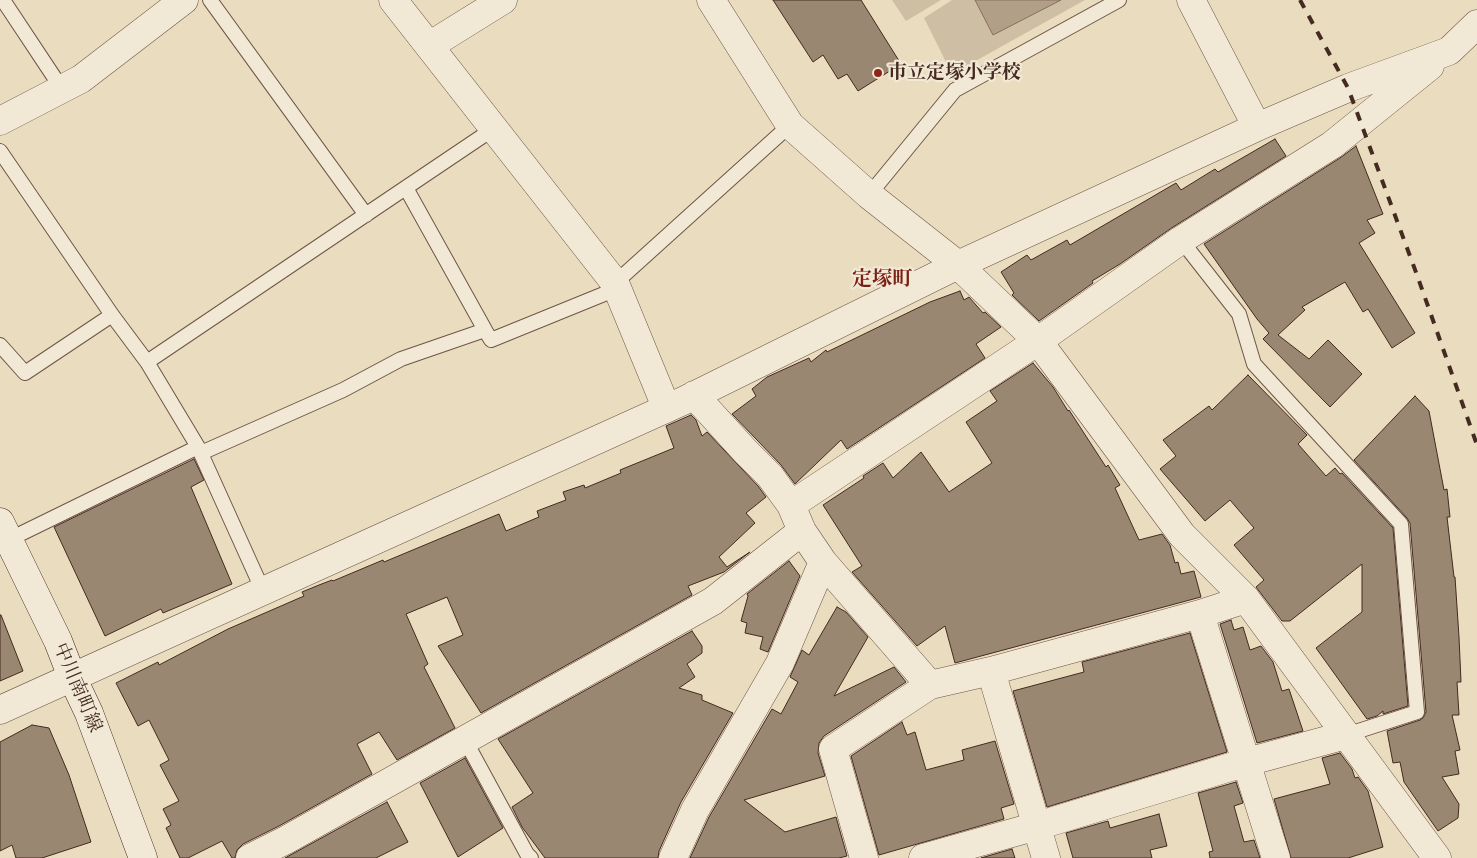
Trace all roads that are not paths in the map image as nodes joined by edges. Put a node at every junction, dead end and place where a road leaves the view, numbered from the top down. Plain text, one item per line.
1 (4, 0) edge
2 (210, 0) edge
3 (393, 0) edge
4 (503, 0) edge
5 (710, 0) edge
6 (1119, 0) edge
7 (1191, 0) edge
8 (174, 3) edge
9 (1477, 24) edge
10 (429, 46) junction
11 (1449, 51) junction
12 (62, 89) junction
13 (0, 121) edge
14 (790, 126) junction
15 (1257, 127) junction
16 (493, 129) junction
17 (0, 151) edge
18 (406, 188) junction
19 (869, 195) junction
20 (366, 215) junction
21 (1182, 240) junction
22 (958, 265) junction
23 (615, 283) junction
24 (112, 315) junction
25 (485, 330) junction
26 (1038, 342) junction
27 (0, 345) edge
28 (147, 362) junction
29 (694, 395) junction
30 (666, 407) junction
31 (200, 450) junction
32 (791, 505) junction
33 (5, 531) edge
34 (802, 531) junction
35 (823, 562) junction
36 (263, 591) junction
37 (1246, 599) junction
38 (1200, 614) junction
39 (991, 671) junction
40 (72, 677) junction
41 (930, 686) junction
42 (0, 710) edge
43 (1346, 735) junction
44 (465, 740) junction
45 (1247, 762) junction
46 (1037, 826) junction
47 (143, 858) edge
48 (250, 858) edge
49 (531, 858) edge
50 (673, 858) edge
51 (864, 858) edge
52 (923, 858) edge
53 (1046, 858) edge
54 (1276, 858) edge
55 (1437, 858) edge

1 - 12 lane
2 - 20 lane
3 - 10 street
4 - 10 street
5 - 14 street
6 - 19 lane
7 - 15 street
8 - 12 street
9 - 11 street
10 - 16 street
11 - 15 street
11 - 21 street
12 - 13 street
14 - 19 street
14 - 23 lane
15 - 22 street
16 - 18 lane
16 - 23 street
17 - 24 lane
18 - 20 lane
18 - 25 lane
19 - 22 street
20 - 28 lane
21 - 26 street
21 - 43 lane
22 - 26 street
22 - 29 street
23 - 25 lane
23 - 30 street
24 - 27 lane
24 - 28 lane
25 - 31 lane
26 - 32 street
26 - 37 street
28 - 31 lane
29 - 30 street
29 - 32 street
30 - 36 street
31 - 33 lane
31 - 36 lane
32 - 34 street
33 - 40 street, 中川南町線
34 - 35 street
34 - 44 street
35 - 41 street
35 - 50 street
36 - 40 street
37 - 38 street
37 - 43 street
38 - 39 street
38 - 45 street
39 - 41 street
39 - 46 street
40 - 42 street
40 - 47 street, 中川南町線
41 - 51 street
43 - 45 street
43 - 55 street
44 - 48 street
44 - 49 lane
45 - 46 street
45 - 54 street
46 - 52 street
46 - 53 street

